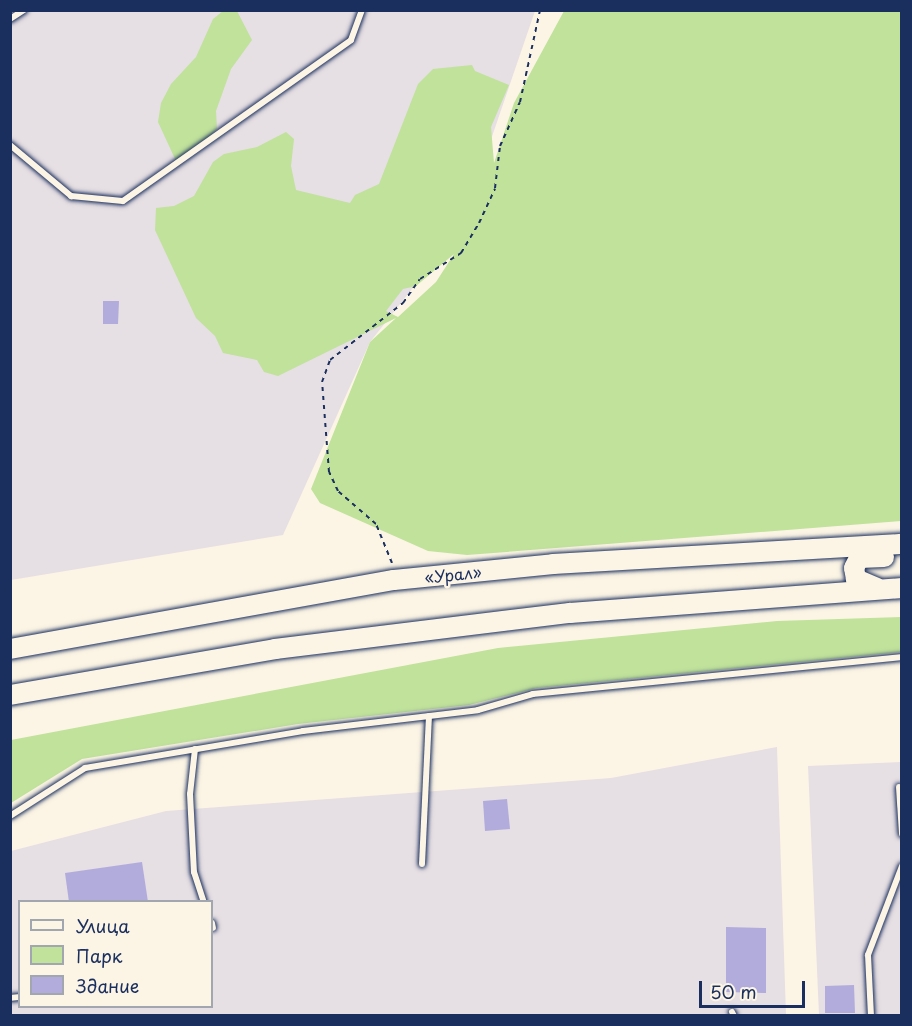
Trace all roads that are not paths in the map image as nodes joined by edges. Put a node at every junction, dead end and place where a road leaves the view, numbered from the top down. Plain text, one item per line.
1 (24, 10) edge
2 (362, 10) edge
3 (10, 19) edge
4 (10, 146) edge
5 (902, 544) edge
6 (902, 556) edge
7 (878, 588) junction
8 (902, 588) edge
9 (10, 649) edge
10 (902, 657) edge
11 (10, 694) edge
12 (429, 716) junction
13 (195, 749) junction
14 (899, 787) dead end
15 (10, 816) edge
16 (902, 834) edge
17 (422, 864) dead end
18 (902, 866) edge
19 (203, 900) edge
20 (872, 1016) edge

1 - 3 lane
2 - 4 lane
5 - 9 main road, «Урал»
6 - 7 main road
7 - 8 main road
7 - 11 main road
10 - 12 lane
12 - 13 lane
12 - 17 lane
13 - 15 lane
13 - 19 lane
14 - 16 lane
18 - 20 lane

